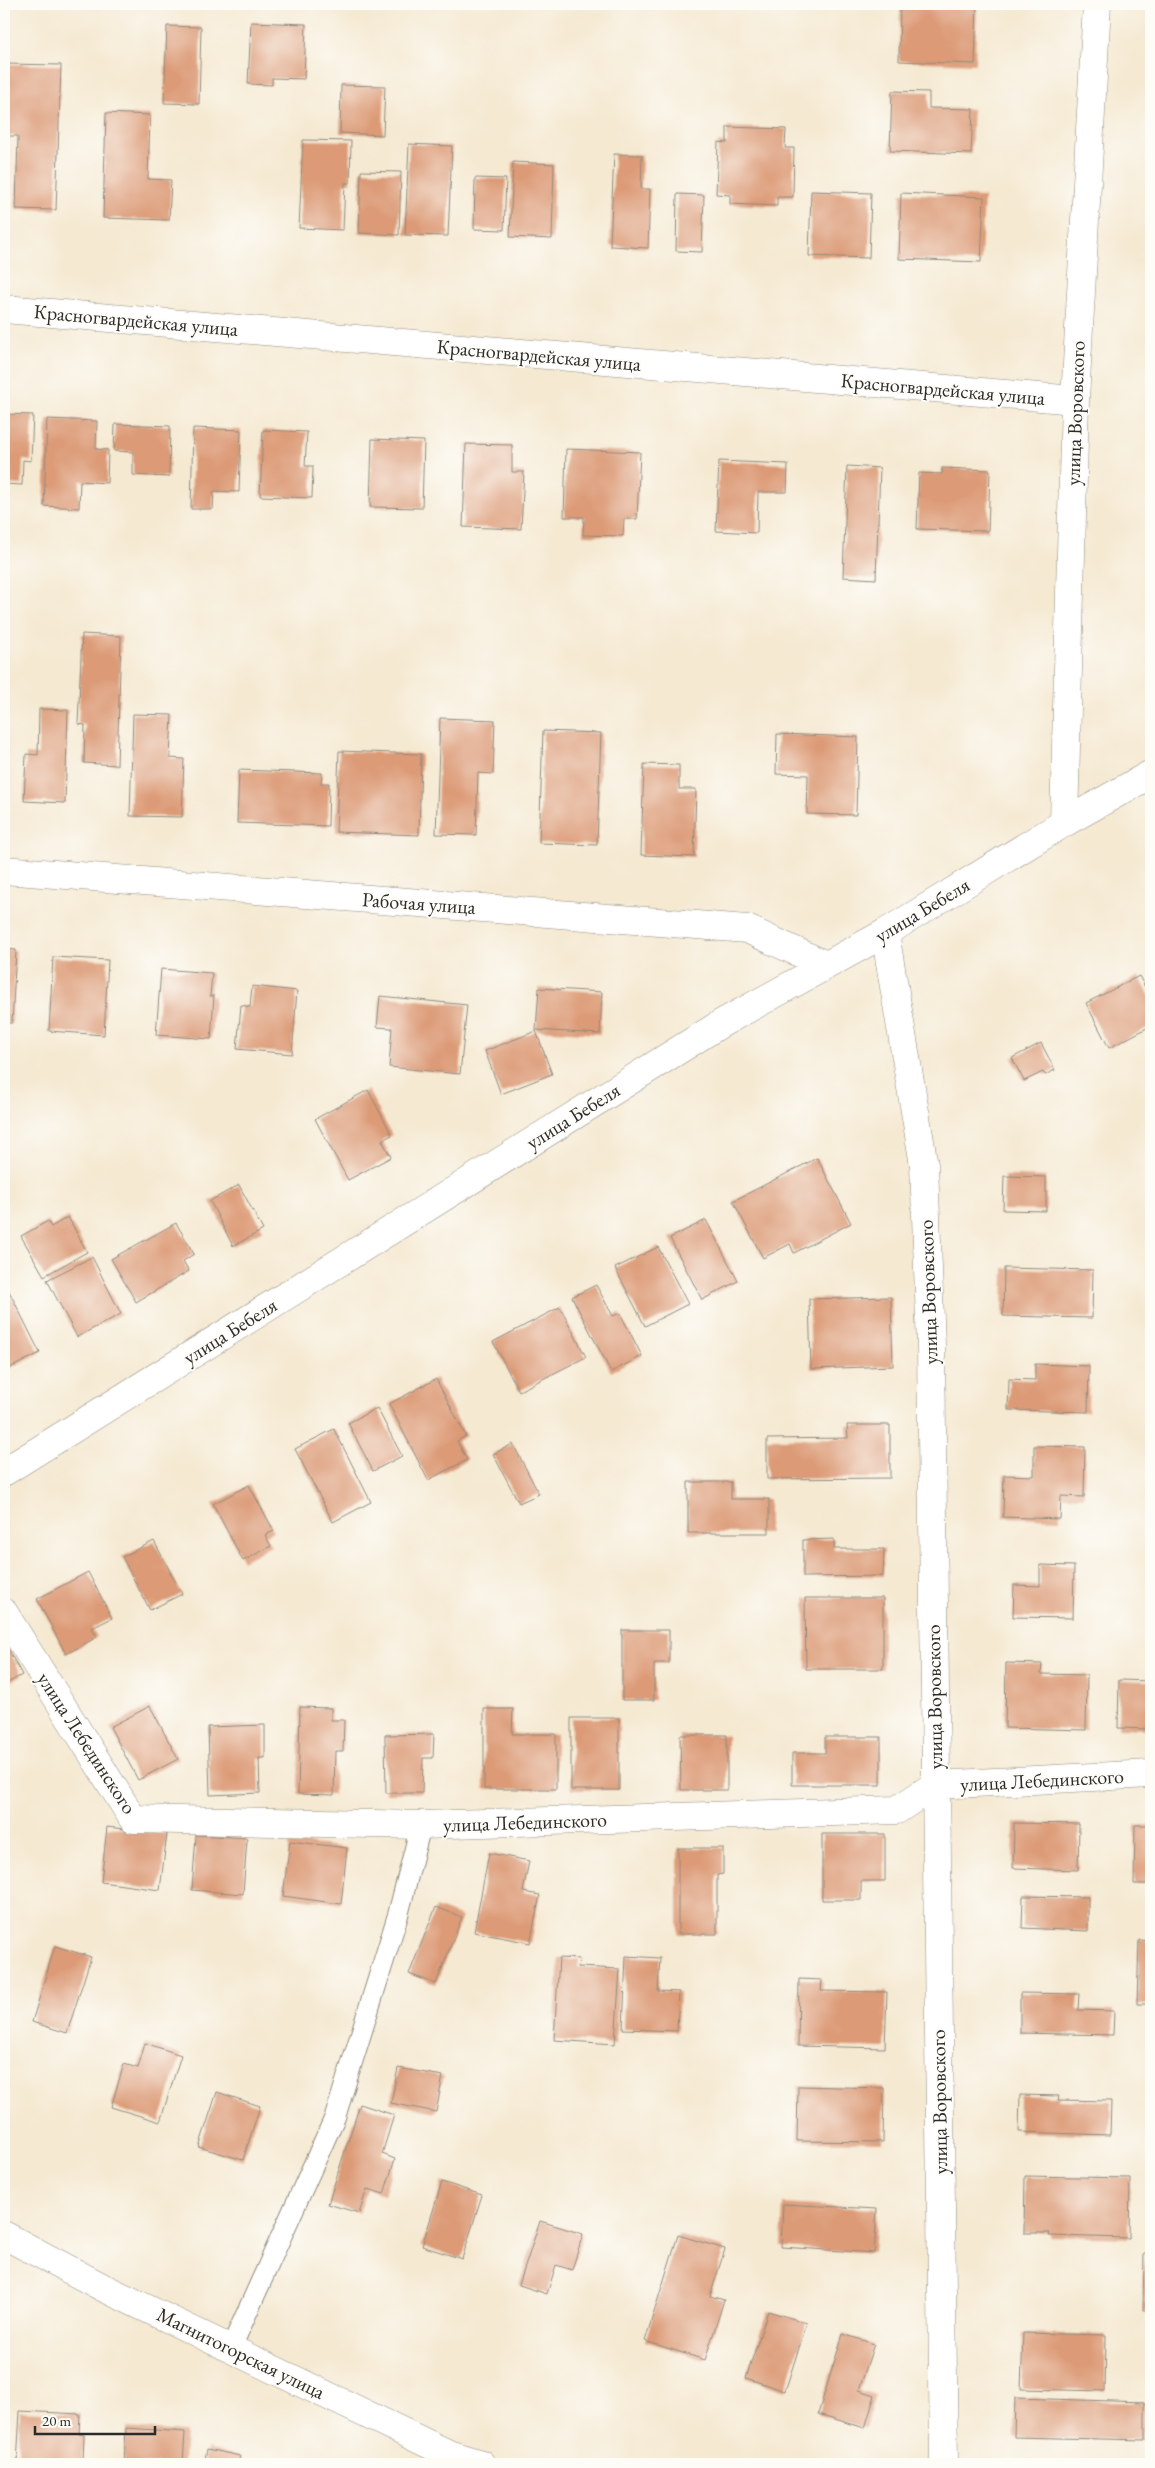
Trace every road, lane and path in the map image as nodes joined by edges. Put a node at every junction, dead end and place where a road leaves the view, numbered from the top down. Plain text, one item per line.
1 (1097, 4) edge
2 (4, 309) edge
3 (1075, 400) junction
4 (1151, 774) edge
5 (1064, 824) junction
6 (4, 870) edge
7 (885, 933) junction
8 (826, 964) junction
9 (4, 1472) edge
10 (4, 1613) edge
11 (1151, 1774) edge
12 (935, 1785) junction
13 (421, 1825) junction
14 (4, 2235) edge
15 (231, 2348) junction
16 (451, 2460) edge
17 (480, 2464) edge
18 (944, 2464) edge

1 - 3 street, улица Воровского
2 - 3 street, Красногвардейская улица
3 - 5 street, улица Воровского
4 - 5 street, улица Бебеля
5 - 7 street, улица Бебеля
6 - 8 street, Рабочая улица
7 - 8 street, улица Бебеля
7 - 12 street, улица Воровского
8 - 9 street, улица Бебеля
10 - 13 street, улица Лебединского
11 - 12 street, улица Лебединского
12 - 13 street, улица Лебединского
12 - 18 street, улица Воровского
13 - 15 lane
14 - 15 street, Магнитогорская улица
15 - 16 street, Магнитогорская улица
16 - 17 street, Магнитогорская улица

